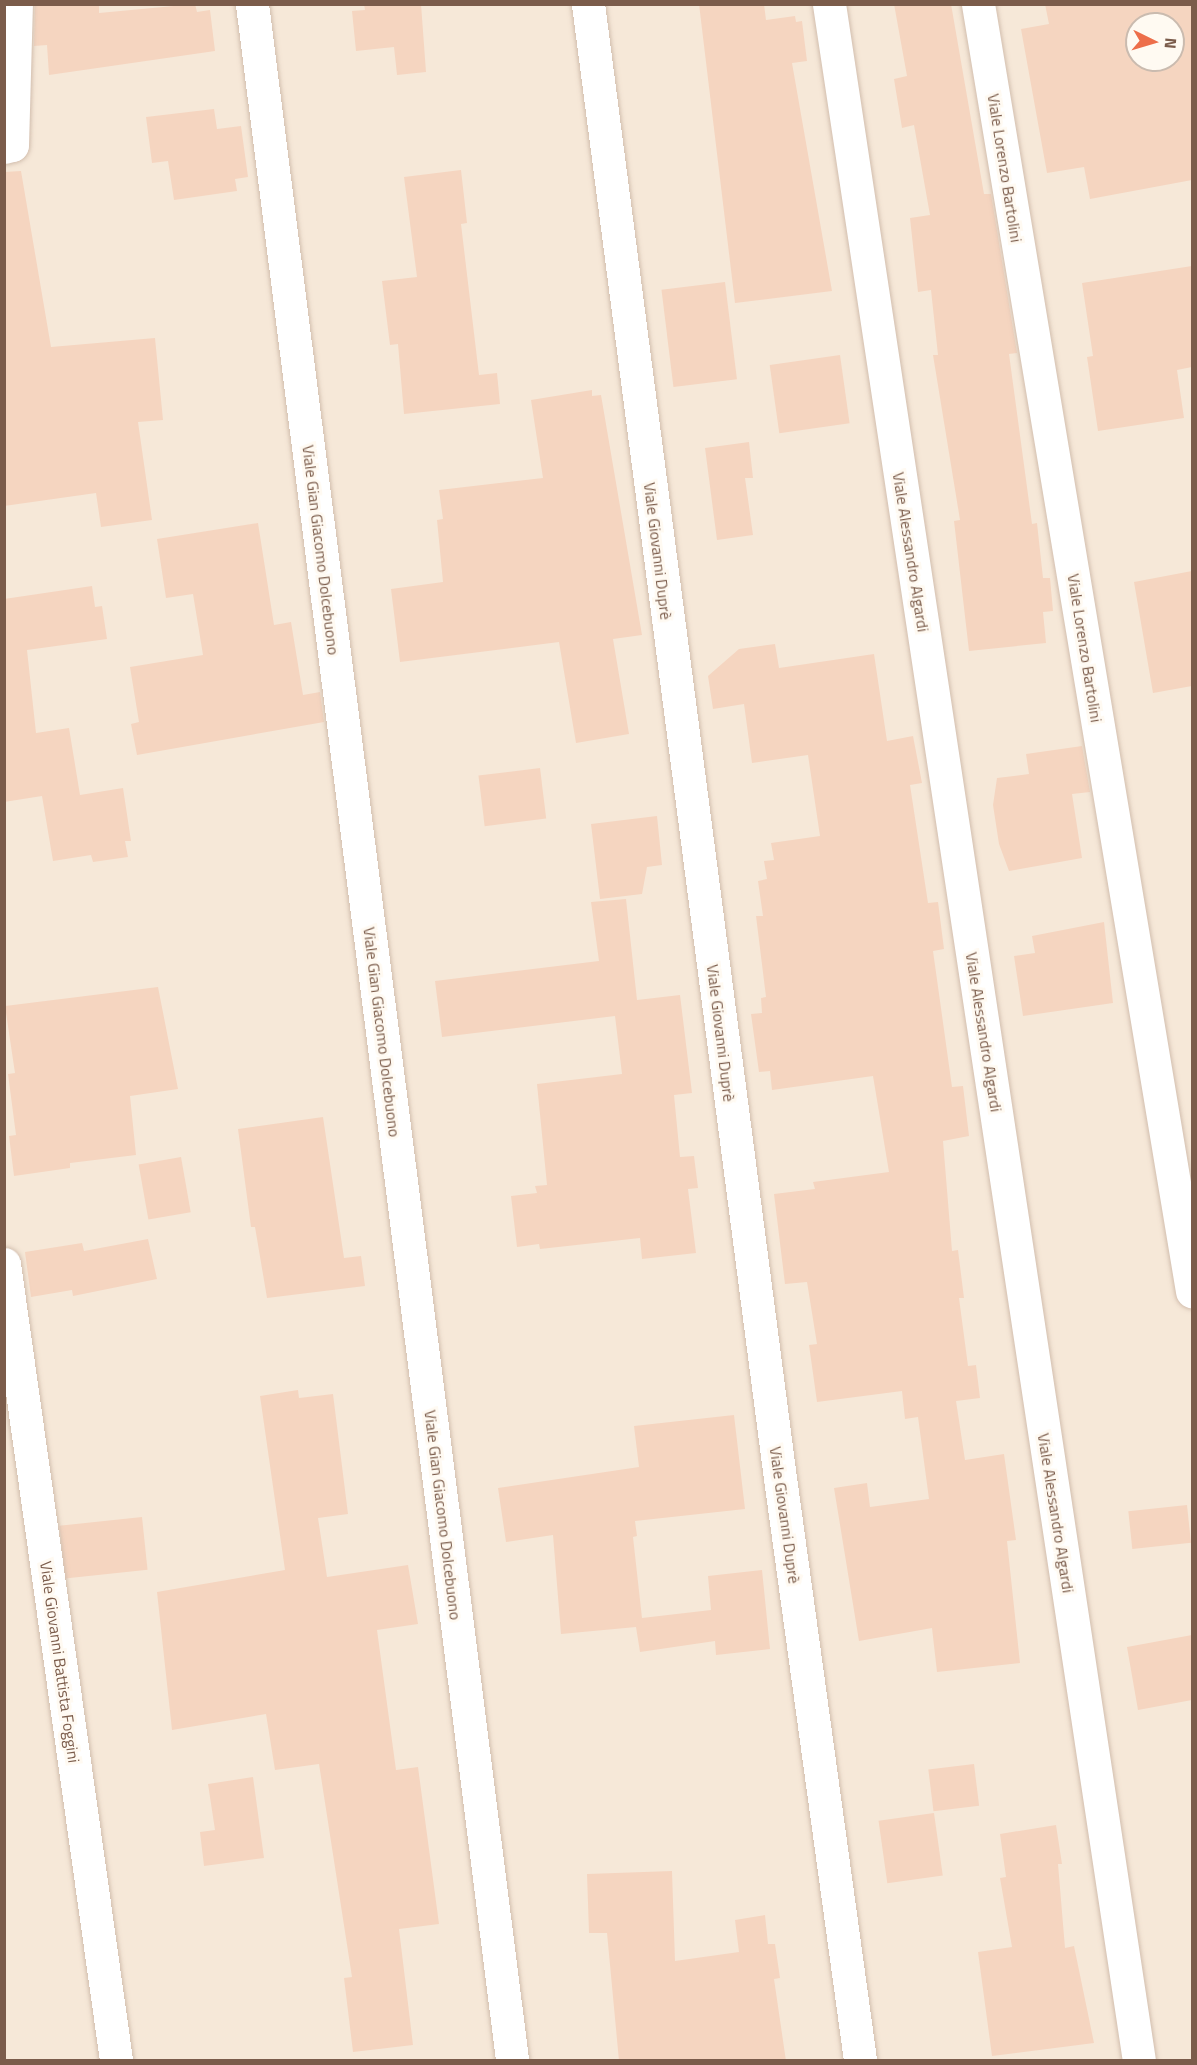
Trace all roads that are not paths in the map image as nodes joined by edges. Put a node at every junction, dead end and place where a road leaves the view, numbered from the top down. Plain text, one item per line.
1 (16, 4) edge
2 (252, 4) edge
3 (588, 4) edge
4 (829, 4) edge
5 (978, 4) edge
6 (4, 147) edge
7 (4, 1264) edge
8 (1192, 1291) edge
9 (116, 2061) edge
10 (512, 2061) edge
11 (860, 2061) edge
12 (1138, 2061) edge

1 - 6 street
2 - 10 street, Viale Gian Giacomo Dolcebuono
3 - 11 street, Viale Giovanni Duprè
4 - 12 street, Viale Alessandro Algardi
5 - 8 street, Viale Lorenzo Bartolini
7 - 9 street, Viale Giovanni Battista Foggini

